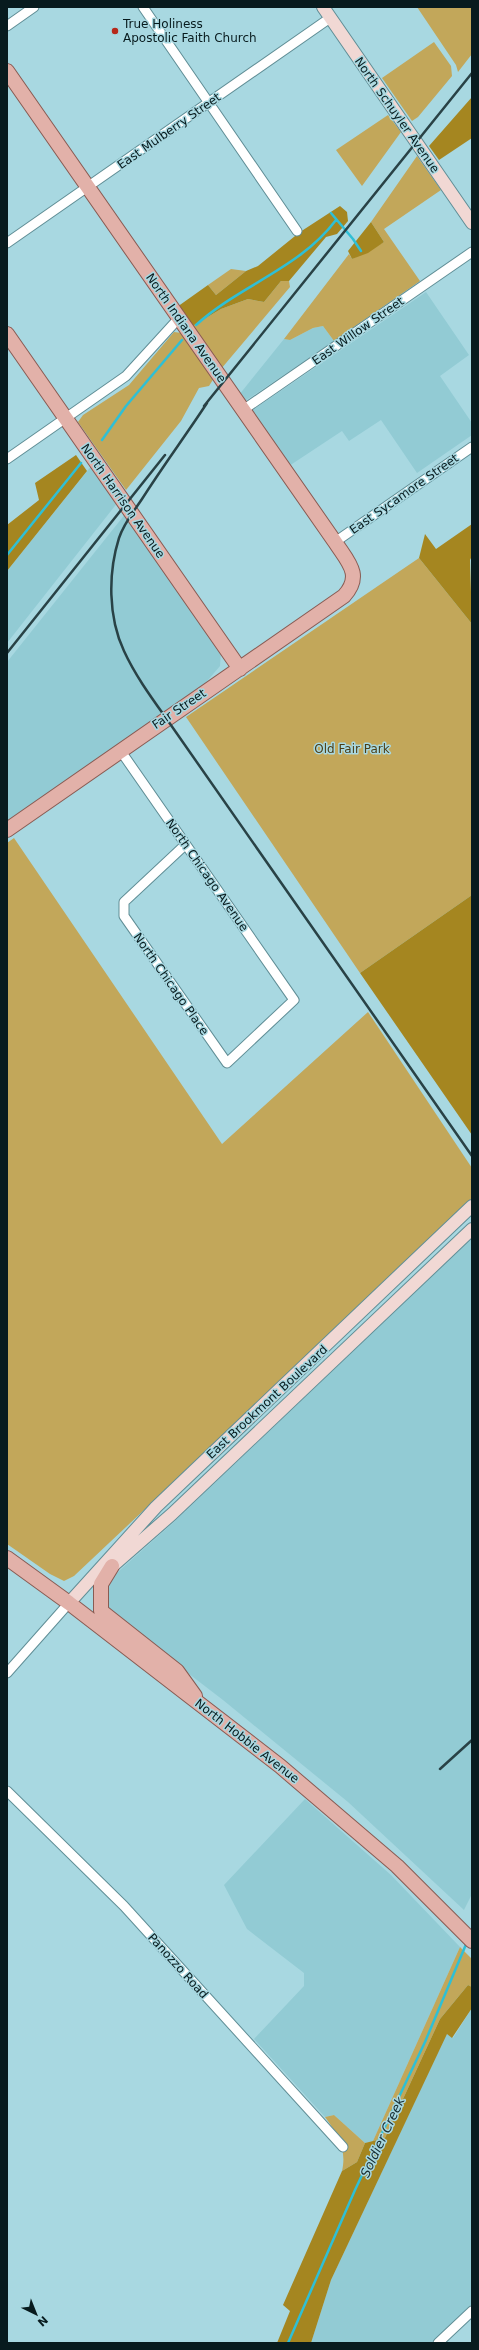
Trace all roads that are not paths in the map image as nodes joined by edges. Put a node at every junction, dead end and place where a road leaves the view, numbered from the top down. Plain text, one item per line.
1 (34, 7) edge
2 (143, 7) edge
3 (322, 7) edge
4 (330, 18) junction
5 (7, 26) edge
6 (7, 71) edge
7 (209, 103) junction
8 (88, 187) junction
9 (472, 223) edge
10 (297, 231) dead end
11 (7, 243) edge
12 (472, 252) edge
13 (179, 318) junction
14 (7, 334) edge
15 (243, 410) junction
16 (65, 418) junction
17 (472, 447) edge
18 (7, 459) edge
19 (335, 542) junction
20 (351, 588) joint
21 (240, 669) junction
22 (120, 750) junction
23 (7, 830) edge
24 (185, 845) junction
25 (227, 1064) joint
26 (472, 1206) edge
27 (472, 1229) edge
28 (7, 1558) edge
29 (112, 1566) junction
30 (69, 1603) junction
31 (7, 1673) edge
32 (201, 1705) junction
33 (7, 1792) edge
34 (472, 1941) edge
35 (343, 2147) dead end
36 (472, 2311) edge
37 (446, 2336) junction
38 (438, 2343) edge
39 (453, 2343) edge

1 - 5 street
2 - 7 street
3 - 4 main road, North Schuyler Avenue
4 - 7 street, East Mulberry Street
4 - 9 main road, North Schuyler Avenue
6 - 8 main road, North Indiana Avenue
7 - 8 street, East Mulberry Street
7 - 10 street
8 - 11 street, East Mulberry Street
8 - 13 main road, North Indiana Avenue
12 - 15 street, East Willow Street
13 - 15 main road, North Indiana Avenue
13 - 16 street
14 - 16 main road, North Harrison Avenue
15 - 19 main road, North Indiana Avenue
16 - 18 street
16 - 21 main road, North Harrison Avenue
17 - 19 street, East Sycamore Street
19 - 20 main road, North Indiana Avenue
20 - 21 main road, Fair Street
21 - 22 main road, Fair Street
22 - 23 main road, Fair Street
22 - 24 street, North Chicago Avenue
24 - 25 street, North Chicago Place
24 - 25 street, North Chicago Avenue
26 - 30 main road, East Brookmont Boulevard
27 - 29 main road, East Brookmont Boulevard
28 - 30 main road, North Hobbie Avenue
29 - 30 main road, East Brookmont Boulevard
29 - 32 main road
30 - 31 street, East Brookmont Boulevard
30 - 32 main road, North Hobbie Avenue
32 - 34 main road, North Hobbie Avenue
33 - 35 street, Panozzo Road
36 - 37 street
37 - 38 street
37 - 39 street

